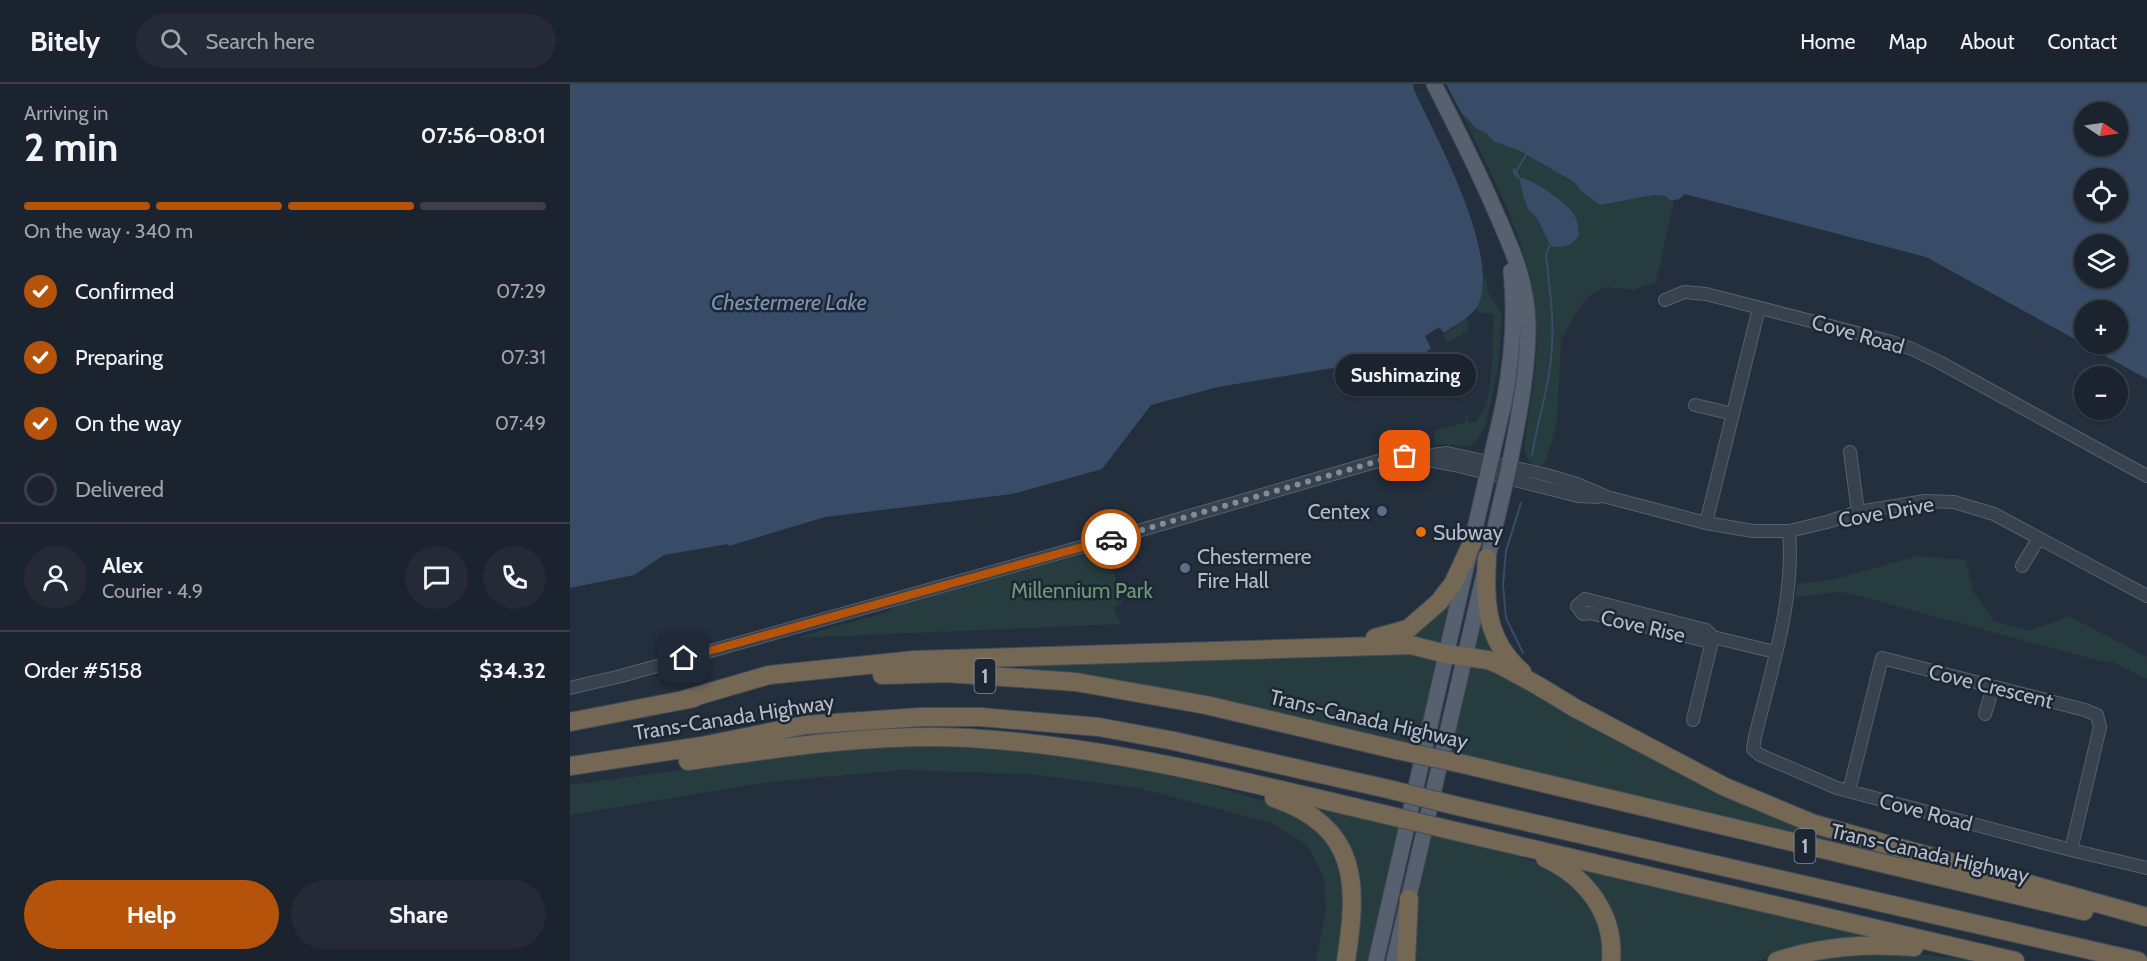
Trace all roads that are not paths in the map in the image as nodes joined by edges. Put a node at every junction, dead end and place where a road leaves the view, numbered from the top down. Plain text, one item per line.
1 (1434, 84) edge
2 (1506, 238) junction
3 (1665, 300) dead end
4 (1759, 308) junction
5 (1695, 405) dead end
6 (1733, 414) junction
7 (1850, 452) dead end
8 (1490, 468) junction
9 (1507, 472) junction
10 (2147, 476) edge
11 (1858, 512) junction
12 (1706, 523) junction
13 (1789, 531) junction
14 (2039, 538) junction
15 (1472, 543) junction
16 (1487, 558) junction
17 (2022, 566) dead end
18 (2147, 596) edge
19 (1713, 637) junction
20 (1347, 646) junction
21 (1775, 652) junction
22 (1455, 655) junction
23 (1538, 685) junction
24 (1993, 687) junction
25 (570, 688) edge
26 (683, 700) junction
27 (1985, 714) dead end
28 (1694, 720) dead end
29 (570, 722) edge
30 (570, 766) edge
31 (1190, 769) junction
32 (570, 777) edge
33 (1849, 791) junction
34 (1504, 842) junction
35 (2071, 850) junction
36 (1399, 861) junction
37 (2147, 868) edge
38 (1409, 899) junction
39 (2147, 917) edge
40 (2147, 925) edge
41 (1972, 951) junction
42 (1346, 961) edge
43 (1376, 961) edge
44 (1382, 961) edge
45 (1394, 961) edge
46 (1406, 961) edge
47 (1611, 961) edge
48 (1777, 961) edge
49 (2015, 961) edge
50 (2138, 961) edge

1 - 2 main road
2 - 8 main road
2 - 9 main road
3 - 4 street, Cove Road
4 - 6 street
4 - 10 street, Cove Road
5 - 6 street
6 - 12 street
7 - 11 street
8 - 9 street, Cove Drive
8 - 15 main road
8 - 25 street, Cove Drive
9 - 12 street, Cove Drive
9 - 16 main road
11 - 13 street, Cove Drive
11 - 14 street, Cove Drive
12 - 13 street, Cove Drive
13 - 21 street, Cove Road
14 - 17 street
14 - 18 street, Cove Drive
15 - 20 highway
15 - 22 main road
16 - 22 main road
16 - 23 highway
19 - 19 street, Cove Rise
19 - 21 street, Cove Rise
19 - 28 street
20 - 22 highway
20 - 26 highway
21 - 33 street, Cove Road
22 - 23 highway
22 - 36 main road
22 - 38 main road
23 - 39 highway
24 - 27 street
24 - 33 street, Cove Crescent
24 - 35 street, Cove Crescent
26 - 29 highway, Trans-Canada Highway / 1
26 - 40 highway, Trans-Canada Highway / 1, bridge
30 - 50 highway, Trans-Canada Highway / 1, bridge
31 - 32 highway
31 - 34 highway, bridge
31 - 42 highway
33 - 35 street, Cove Road
34 - 41 highway
34 - 47 highway
35 - 37 street, Cove Road
36 - 43 main road
36 - 44 main road
38 - 45 main road
38 - 46 highway
41 - 48 highway
41 - 49 highway

